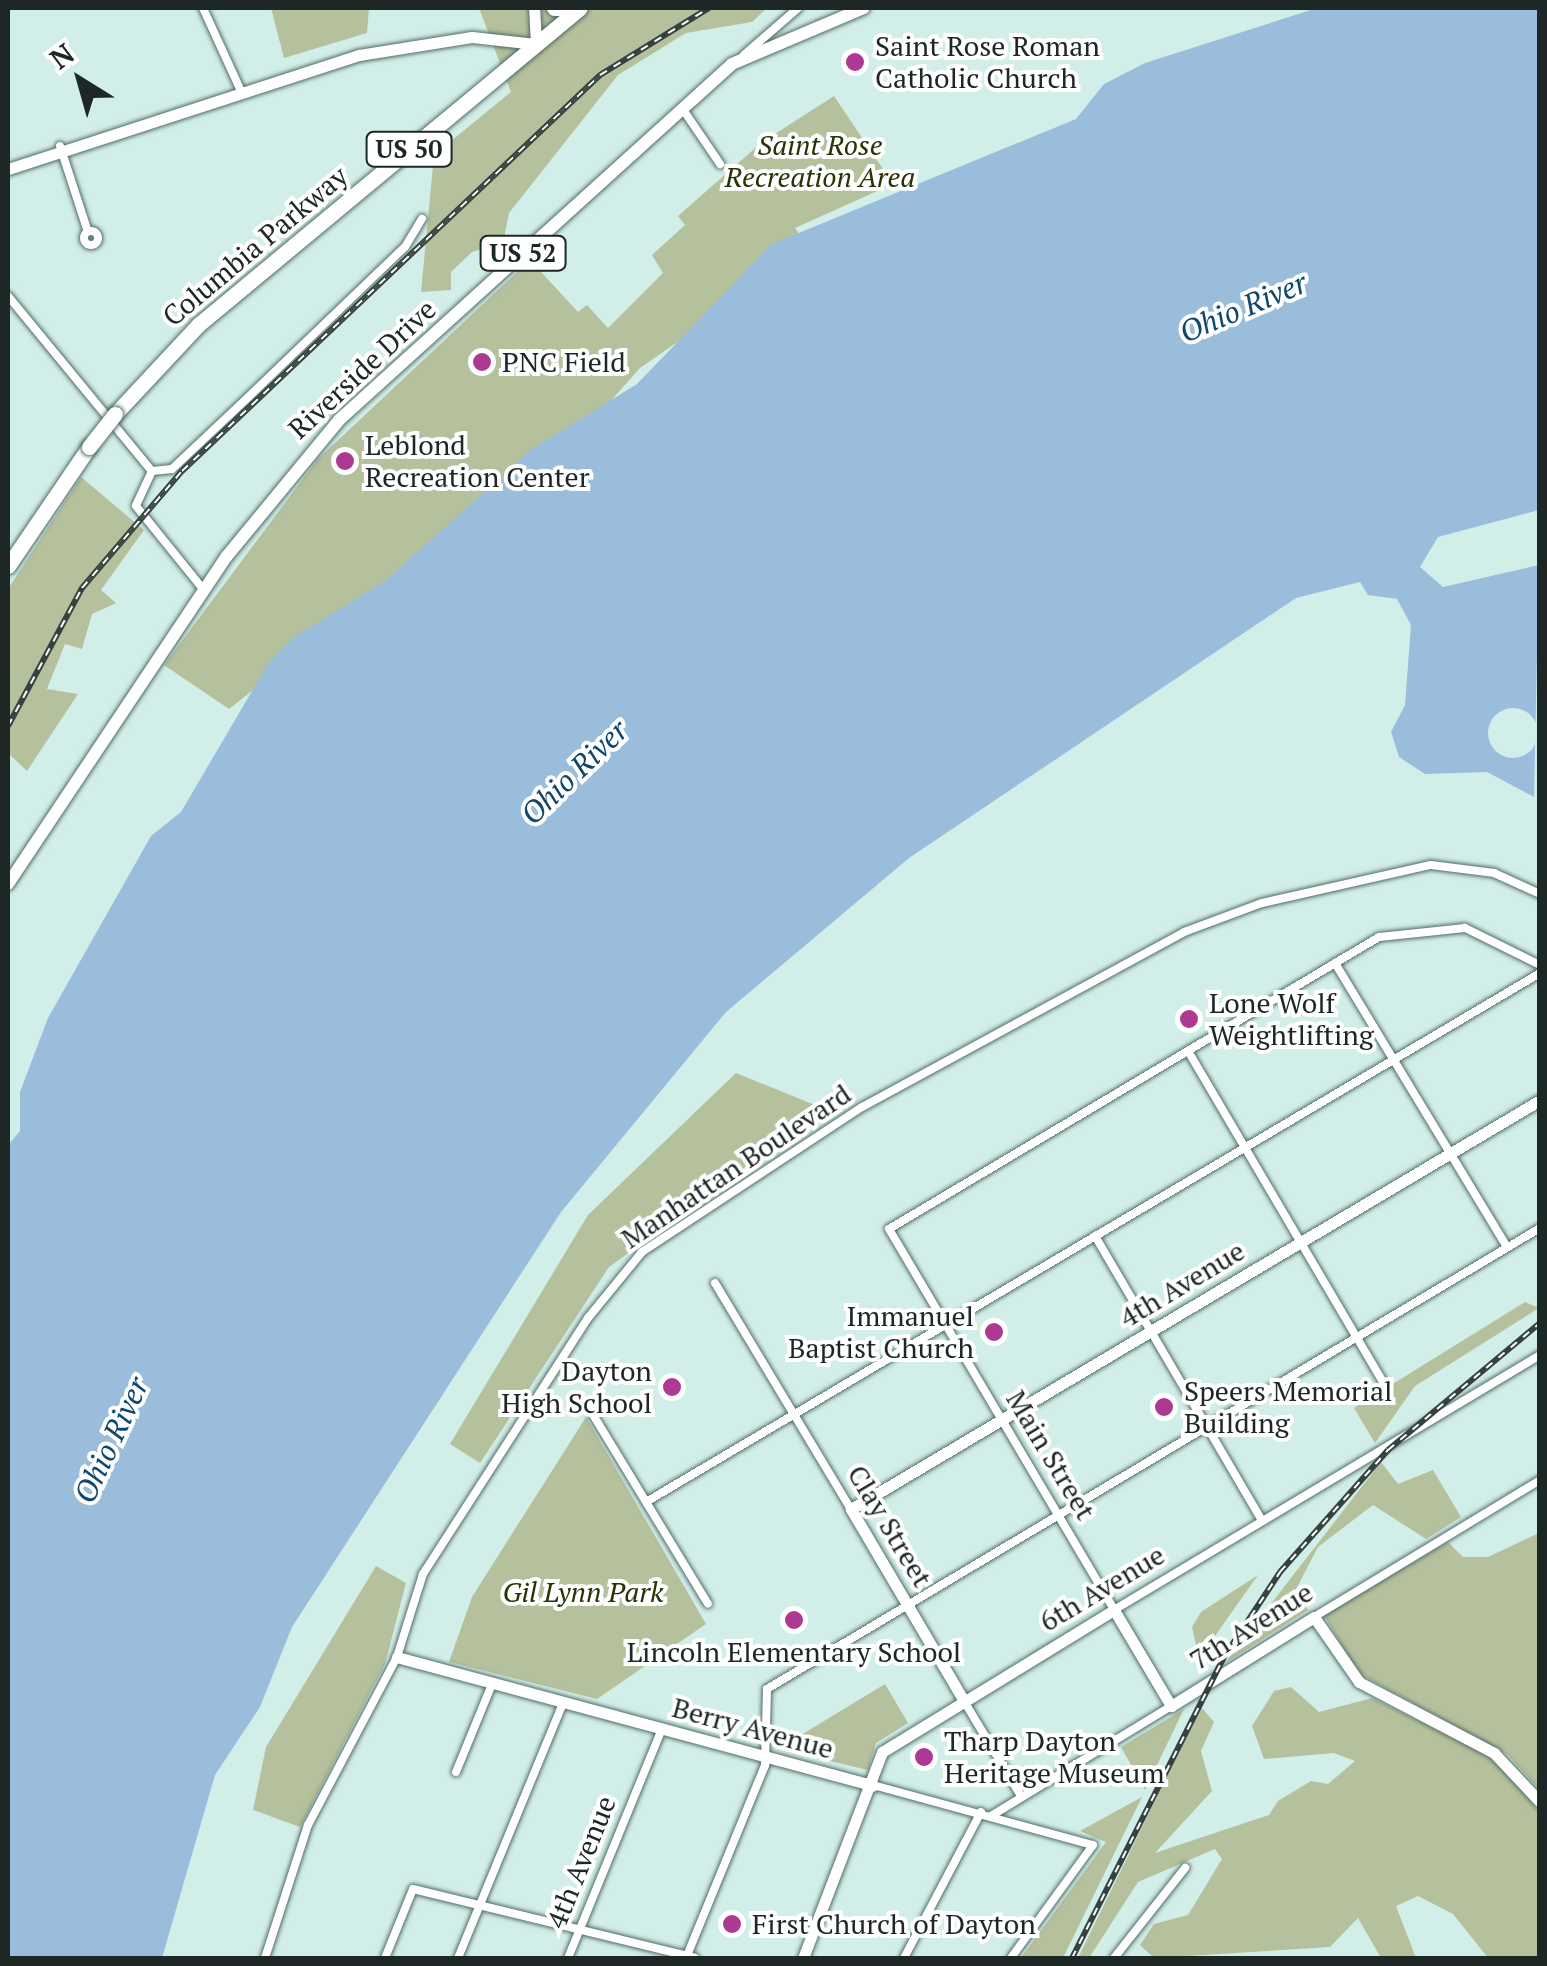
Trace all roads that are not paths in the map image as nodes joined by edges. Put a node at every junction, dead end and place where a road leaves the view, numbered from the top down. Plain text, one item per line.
1 (203, 8) edge
2 (534, 8) edge
3 (554, 8) edge
4 (570, 8) edge
5 (580, 8) edge
6 (798, 8) edge
7 (864, 8) edge
8 (536, 44) junction
9 (744, 55) junction
10 (241, 91) junction
11 (682, 108) junction
12 (60, 146) junction
13 (720, 164) dead end
14 (8, 169) edge
15 (422, 219) dead end
16 (88, 232) dead end
17 (8, 296) edge
18 (152, 471) junction
19 (8, 566) edge
20 (203, 589) junction
21 (8, 884) edge
22 (1540, 894) edge
23 (1335, 963) junction
24 (1540, 964) edge
25 (1540, 973) edge
26 (1188, 1051) junction
27 (1392, 1060) junction
28 (1540, 1100) edge
29 (1244, 1148) junction
30 (1450, 1153) junction
31 (1540, 1228) edge
32 (1095, 1236) junction
33 (1300, 1242) junction
34 (1508, 1247) junction
35 (715, 1283) dead end
36 (945, 1325) junction
37 (1151, 1332) junction
38 (1357, 1338) junction
39 (1540, 1355) edge
40 (1385, 1385) dead end
41 (592, 1412) dead end
42 (794, 1414) junction
43 (1001, 1419) junction
44 (1207, 1426) junction
45 (1540, 1480) edge
46 (646, 1502) junction
47 (850, 1509) junction
48 (1058, 1515) junction
49 (1262, 1520) junction
50 (708, 1604) dead end
51 (908, 1606) junction
52 (1114, 1610) junction
53 (1314, 1617) junction
54 (398, 1658) junction
55 (493, 1682) junction
56 (964, 1700) junction
57 (562, 1703) junction
58 (1170, 1706) junction
59 (662, 1730) junction
60 (767, 1756) junction
61 (456, 1772) dead end
62 (873, 1785) junction
63 (1021, 1796) junction
64 (1540, 1802) edge
65 (986, 1814) junction
66 (1185, 1868) dead end
67 (480, 1905) junction
68 (580, 1930) junction
69 (265, 1958) edge
70 (385, 1958) edge
71 (458, 1958) edge
72 (568, 1958) edge
73 (690, 1958) edge
74 (803, 1958) edge
75 (904, 1958) edge
76 (1011, 1958) edge
77 (1114, 1958) edge

1 - 10 street
2 - 8 street
3 - 4 highway
5 - 8 highway, Columbia Parkway / US 50
6 - 9 street
7 - 9 main road, Riverside Drive / US 52
8 - 10 street
8 - 19 highway, Columbia Parkway / US 50, bridge
9 - 11 main road, Riverside Drive / US 52
10 - 12 street
11 - 13 street
11 - 20 main road, Riverside Drive / US 52
12 - 14 street
12 - 16 street
15 - 18 street
17 - 18 street
18 - 20 street
20 - 21 main road, Riverside Drive / US 52
22 - 54 street, Manhattan Boulevard
23 - 24 street
23 - 26 street
23 - 27 street
25 - 27 street
26 - 29 street
26 - 36 street, Main Street
27 - 29 street
27 - 30 street
28 - 30 street, 4th Avenue
29 - 32 street
29 - 33 street
30 - 33 street, 4th Avenue
30 - 34 street
31 - 34 street
32 - 36 street
32 - 37 street
33 - 37 street, 4th Avenue
33 - 38 street
34 - 38 street
35 - 42 street, Clay Street
36 - 42 street
36 - 43 street, Main Street
37 - 43 street, 4th Avenue
37 - 44 street
38 - 40 street
38 - 44 street
39 - 49 street, 6th Avenue
41 - 46 street
42 - 46 street
42 - 47 street, Clay Street
43 - 47 street, 4th Avenue
43 - 48 street, Main Street
44 - 48 street
44 - 49 street
45 - 53 street, 7th Avenue
46 - 50 street
47 - 51 street, Clay Street
48 - 51 street
48 - 52 street, Main Street
49 - 52 street, 6th Avenue
51 - 56 street, Clay Street
51 - 60 street
52 - 56 street, 6th Avenue
52 - 58 street, Main Street
53 - 58 street, 7th Avenue
53 - 64 street
54 - 55 street, Berry Avenue
54 - 69 street, Manhattan Boulevard
55 - 57 street, Berry Avenue
55 - 61 street
56 - 62 street, 6th Avenue
56 - 63 street, Clay Street
57 - 59 street, Berry Avenue
57 - 67 street
58 - 63 street, 7th Avenue
59 - 60 street, Berry Avenue
59 - 68 street, 4th Avenue
60 - 62 street, Berry Avenue
60 - 73 street
62 - 65 street, Berry Avenue
62 - 74 street, 6th Avenue
63 - 65 street, 7th Avenue
65 - 75 street, 7th Avenue
65 - 76 street, Berry Avenue
66 - 77 street
67 - 68 street
67 - 70 street
67 - 71 street
68 - 72 street, 4th Avenue
68 - 73 street

